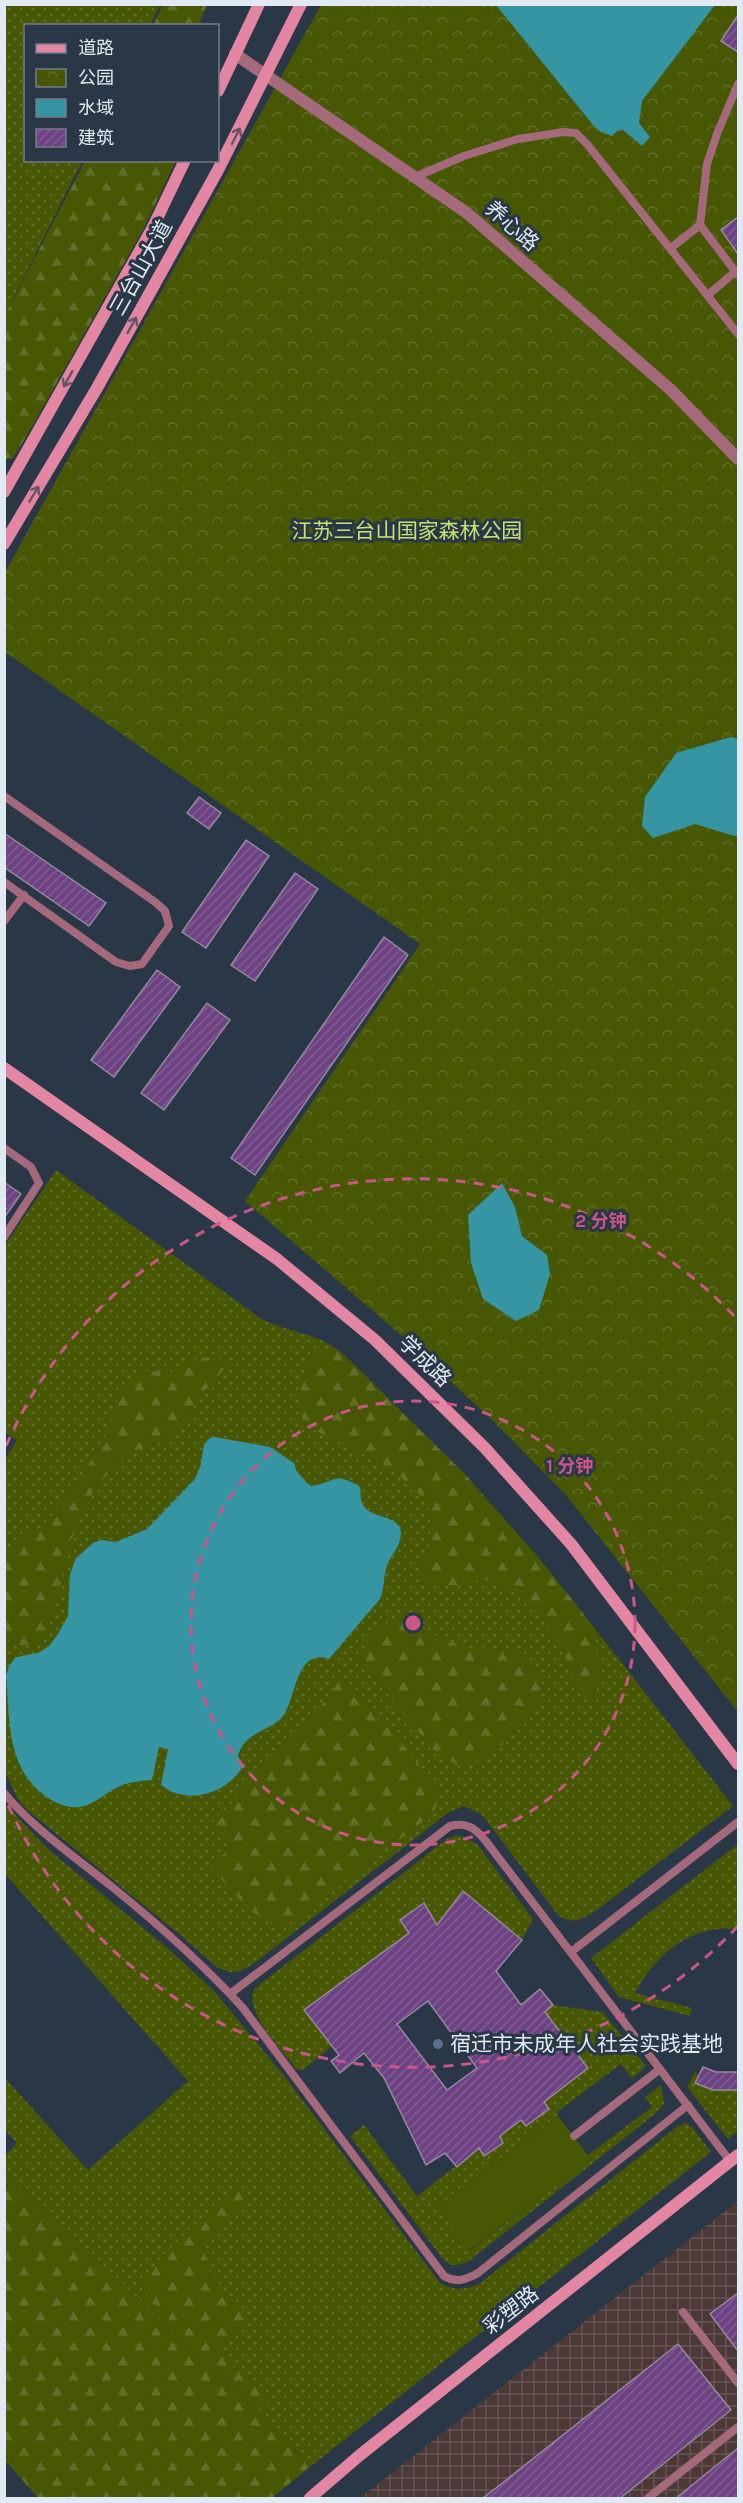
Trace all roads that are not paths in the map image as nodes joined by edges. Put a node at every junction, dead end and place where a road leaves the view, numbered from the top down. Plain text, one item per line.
1 (259, 4) edge
2 (302, 4) edge
3 (235, 54) junction
4 (267, 75) junction
5 (738, 84) edge
6 (219, 89) edge
7 (183, 162) edge
8 (415, 177) junction
9 (700, 225) junction
10 (671, 248) junction
11 (737, 273) edge
12 (708, 295) junction
13 (738, 334) edge
14 (738, 459) edge
15 (5, 491) edge
16 (4, 544) edge
17 (4, 796) edge
18 (4, 882) edge
19 (24, 895) junction
20 (4, 921) edge
21 (4, 1068) edge
22 (4, 1148) edge
23 (4, 1237) edge
24 (738, 1764) edge
25 (4, 1793) edge
26 (738, 1822) edge
27 (571, 1952) junction
28 (230, 1994) junction
29 (660, 2069) junction
30 (688, 2105) junction
31 (574, 2136) dead end
32 (734, 2158) edge
33 (682, 2312) dead end
34 (738, 2384) edge
35 (738, 2427) edge
36 (309, 2499) edge
37 (648, 2499) edge

1 - 3 street
2 - 4 street, 三台山大道
3 - 4 street, 养心路
3 - 6 street
4 - 8 street, 养心路
16 -> 4 street, 三台山大道
5 - 9 lane
7 -> 15 street, 三台山大道
8 - 10 lane
8 - 14 street, 养心路
9 - 10 lane
9 - 11 lane
10 - 12 lane
11 - 12 lane
12 - 13 lane
17 - 19 lane
18 - 19 lane
19 - 20 lane
21 - 24 street, 学成路
22 - 23 lane
25 - 28 lane
26 - 27 lane
27 - 28 lane
27 - 29 lane
28 - 30 lane
29 - 30 lane
29 - 31 lane
30 - 32 lane
32 - 36 street, 彩塑路
33 - 34 lane
35 - 37 lane

